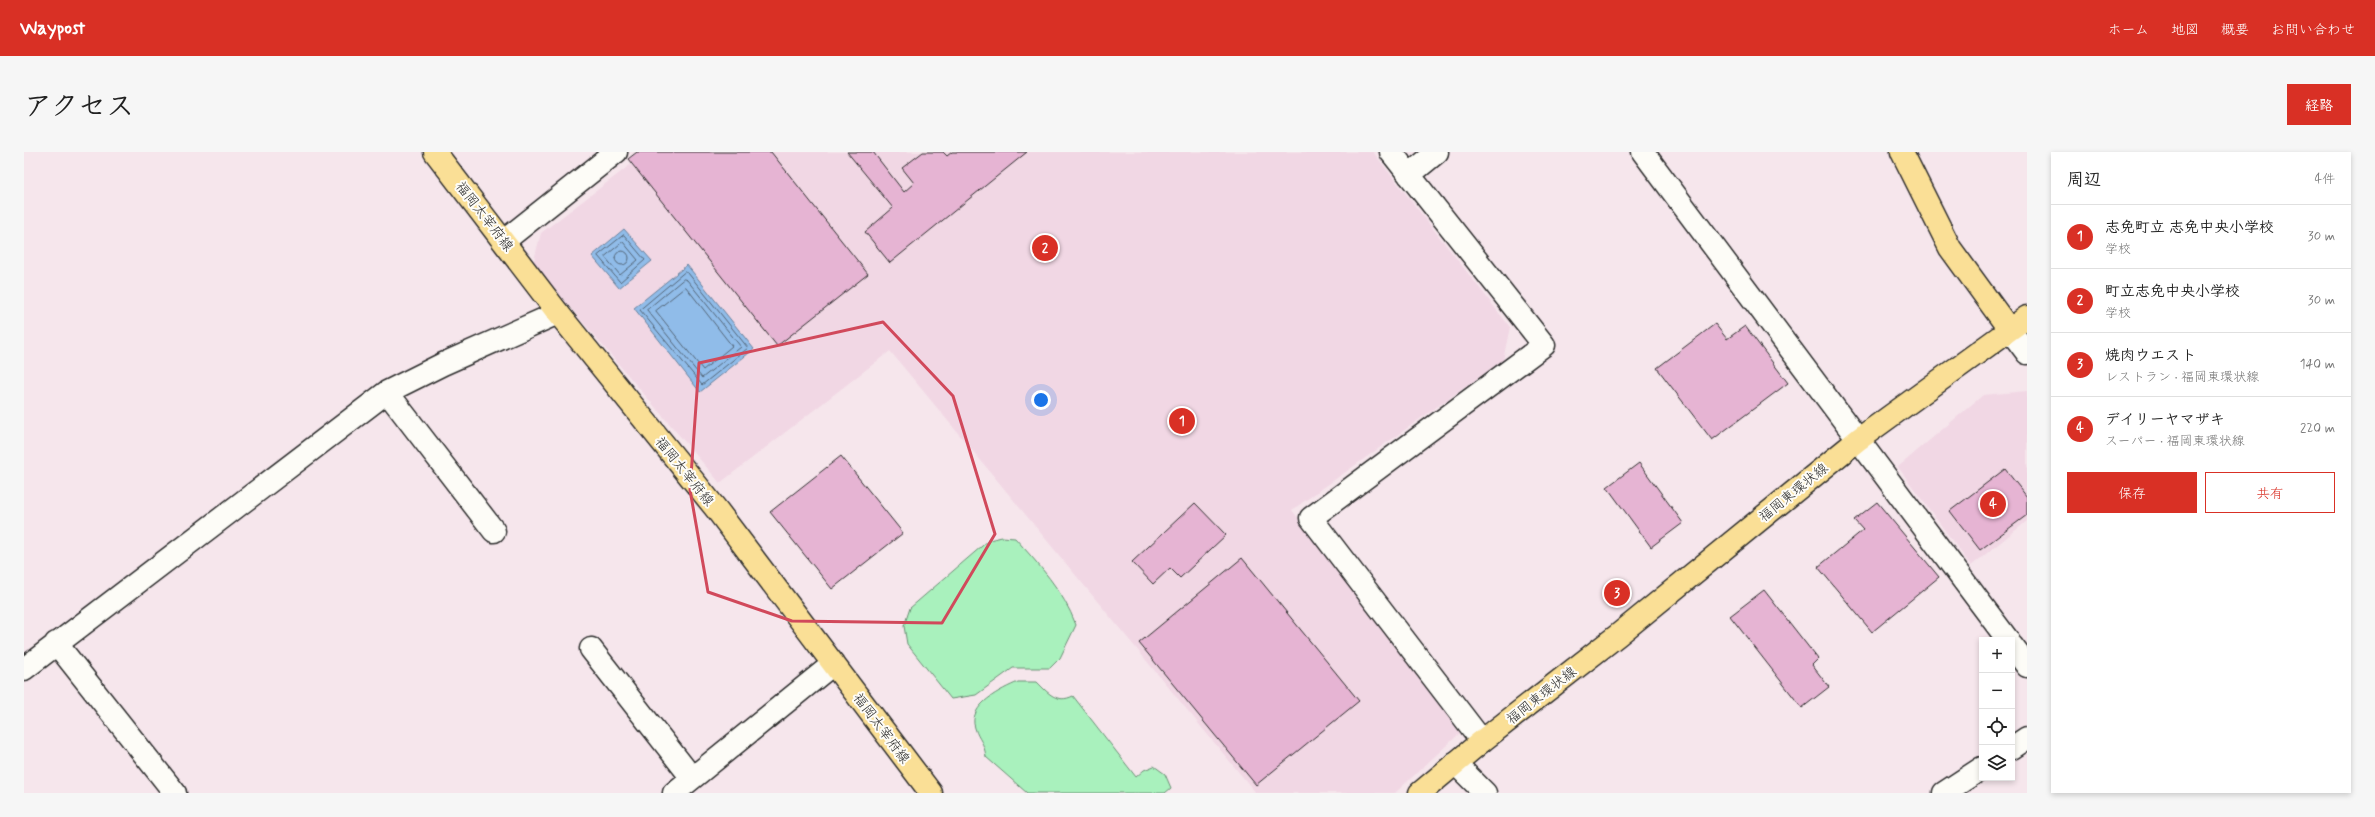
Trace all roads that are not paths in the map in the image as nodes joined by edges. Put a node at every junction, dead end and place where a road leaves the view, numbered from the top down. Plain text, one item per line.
1 (436, 152) edge
2 (616, 152) edge
3 (1391, 152) edge
4 (1437, 152) edge
5 (1643, 152) edge
6 (1902, 152) edge
7 (1409, 175) junction
8 (504, 241) junction
9 (558, 313) junction
10 (2027, 317) edge
11 (2009, 329) junction
12 (2027, 353) edge
13 (387, 392) junction
14 (1859, 439) junction
15 (494, 531) dead end
16 (2006, 637) edge
17 (56, 643) junction
18 (591, 649) dead end
19 (2015, 650) edge
20 (833, 664) junction
21 (2027, 666) edge
22 (24, 669) edge
23 (2027, 738) edge
24 (1482, 741) junction
25 (2015, 746) edge
26 (1455, 763) junction
27 (1979, 770) edge
28 (692, 778) junction
29 (175, 793) edge
30 (674, 793) edge
31 (931, 793) edge
32 (1420, 793) edge
33 (1485, 793) edge
34 (1944, 793) edge

1 - 8 main road, 福岡太宰府線
2 - 8 street
3 - 7 street
4 - 7 street
5 - 14 street
6 - 11 main road
7 - 24 street
8 - 9 main road, 福岡太宰府線
9 - 13 street
9 - 20 main road, 福岡太宰府線
10 - 11 main road, 福岡東環状線
11 - 12 street
11 - 14 main road, 福岡東環状線
13 - 15 street
13 - 17 street
14 - 16 street
14 - 24 main road, 福岡東環状線
17 - 22 street
17 - 29 street
18 - 28 street
19 - 21 street
20 - 28 street
20 - 31 main road, 福岡太宰府線
23 - 25 street
24 - 26 main road, 福岡東環状線
26 - 32 main road, 福岡東環状線
26 - 33 street
27 - 34 street
28 - 30 street

